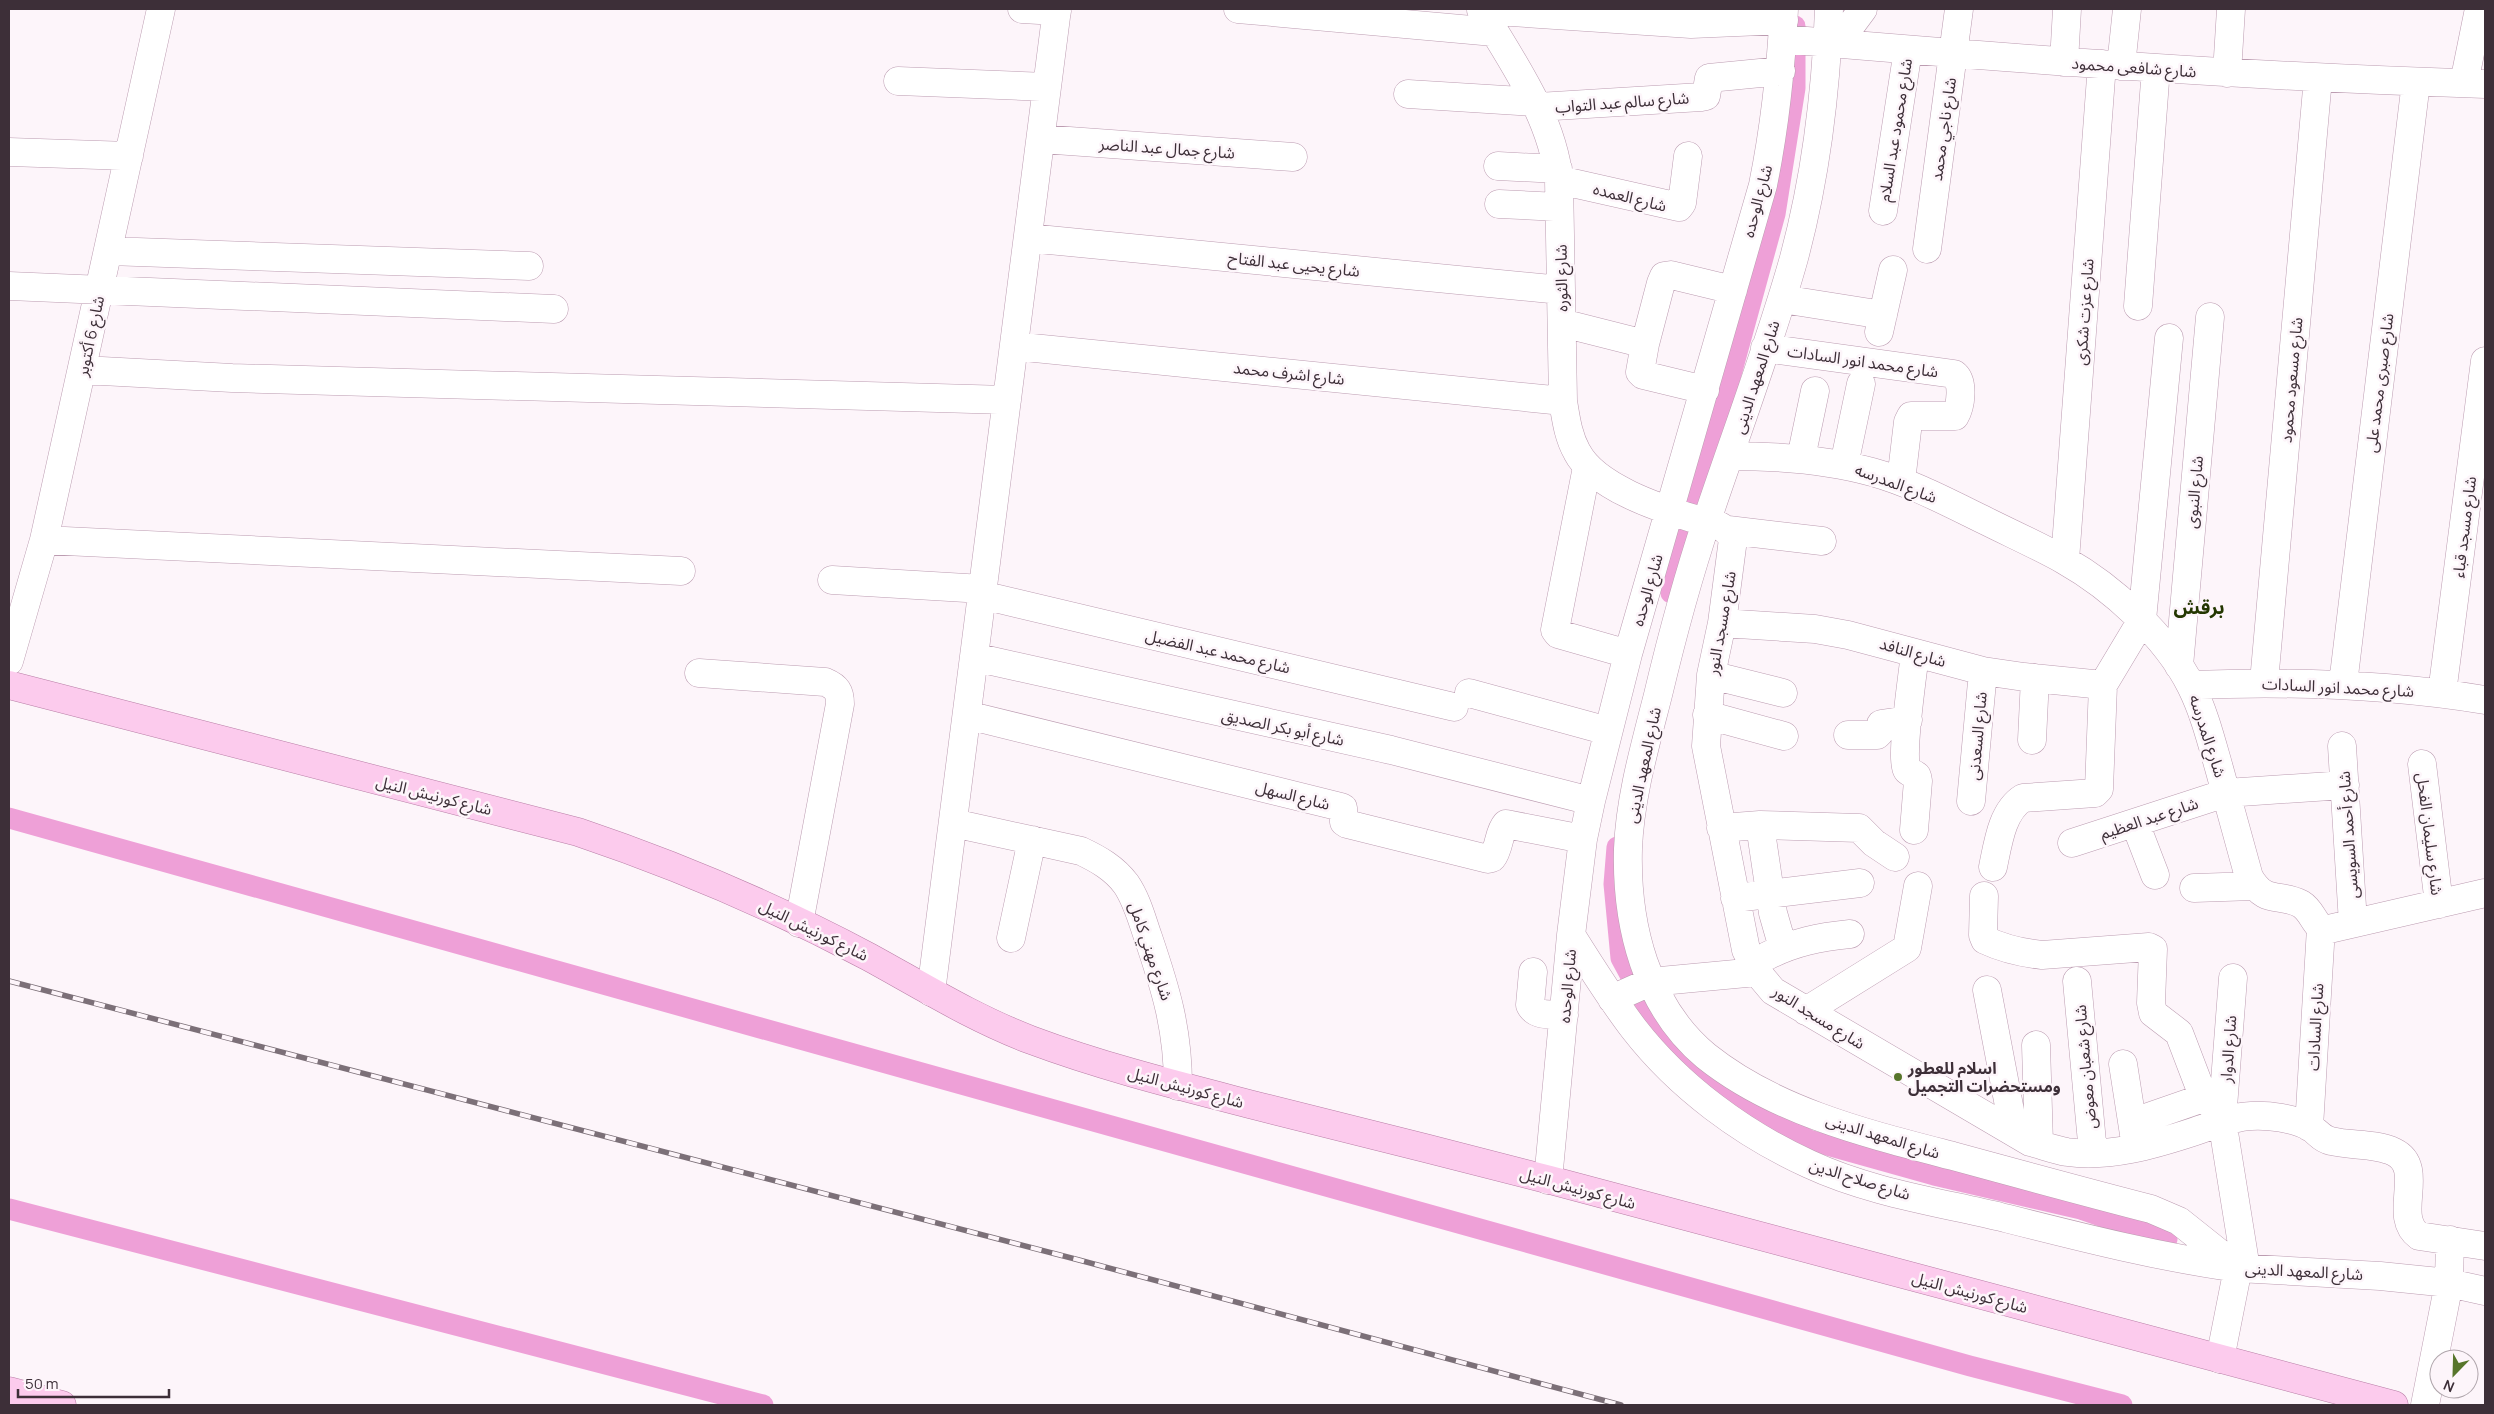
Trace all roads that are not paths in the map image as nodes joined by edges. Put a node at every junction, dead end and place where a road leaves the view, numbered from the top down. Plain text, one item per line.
1 (161, 9) edge
2 (1022, 9) edge
3 (1238, 9) edge
4 (1829, 9) edge
5 (1863, 9) edge
6 (1959, 9) edge
7 (2067, 9) edge
8 (2127, 9) edge
9 (2231, 9) edge
10 (2479, 9) edge
11 (1057, 10) edge
12 (1485, 17) edge
13 (1783, 22) edge
14 (1832, 43) junction
15 (1908, 50) junction
16 (1953, 53) junction
17 (2064, 62) junction
18 (2112, 65) junction
19 (2156, 68) junction
20 (1781, 71) junction
21 (2227, 73) junction
22 (2318, 78) junction
23 (898, 81) dead end
24 (2416, 82) junction
25 (2475, 83) edge
26 (1047, 87) junction
27 (1408, 94) dead end
28 (1537, 105) junction
29 (1041, 139) junction
30 (9, 152) edge
31 (129, 156) junction
32 (1688, 156) dead end
33 (1293, 157) dead end
34 (1498, 166) dead end
35 (1559, 174) junction
36 (1499, 204) dead end
37 (1559, 207) junction
38 (1883, 211) dead end
39 (1028, 238) junction
40 (1927, 249) dead end
41 (109, 251) junction
42 (528, 266) dead end
43 (1893, 270) dead end
44 (9, 286) edge
45 (99, 290) junction
46 (1561, 290) junction
47 (1733, 290) junction
48 (1782, 299) junction
49 (2138, 306) dead end
50 (554, 309) dead end
51 (2210, 317) dead end
52 (1562, 323) junction
53 (2169, 338) dead end
54 (1645, 344) junction
55 (1014, 346) junction
56 (1765, 348) junction
57 (2485, 361) edge
58 (83, 370) junction
59 (1861, 384) dead end
60 (1705, 390) junction
61 (1815, 391) dead end
62 (1007, 400) junction
63 (1563, 401) junction
64 (1730, 456) junction
65 (1801, 458) junction
66 (1844, 465) junction
67 (1588, 467) junction
68 (1901, 481) junction
69 (1670, 511) junction
70 (1717, 526) junction
71 (44, 540) junction
72 (1822, 541) dead end
73 (2065, 560) junction
74 (681, 571) dead end
75 (832, 580) dead end
76 (982, 592) junction
77 (2142, 620) junction
78 (1722, 623) junction
79 (1628, 654) junction
80 (1915, 654) junction
81 (974, 657) junction
82 (9, 660) edge
83 (1983, 671) junction
84 (699, 673) dead end
85 (1711, 675) junction
86 (2185, 675) junction
87 (2035, 678) junction
88 (2264, 682) junction
89 (2342, 684) junction
90 (9, 685) edge
91 (2103, 685) junction
92 (1783, 693) dead end
93 (2442, 693) junction
94 (2485, 700) edge
95 (966, 715) junction
96 (1707, 715) junction
97 (1908, 720) junction
98 (1608, 732) junction
99 (1848, 735) dead end
100 (1784, 736) dead end
101 (2032, 740) dead end
102 (2342, 746) dead end
103 (2422, 764) dead end
104 (2345, 785) junction
105 (2226, 793) junction
106 (1591, 801) junction
107 (1972, 801) dead end
108 (953, 823) junction
109 (2135, 823) junction
110 (1760, 824) junction
111 (1721, 828) junction
112 (1914, 830) dead end
113 (1032, 840) junction
114 (1583, 840) junction
115 (2072, 843) dead end
116 (1895, 857) dead end
117 (1993, 867) dead end
118 (2155, 875) dead end
119 (1860, 883) dead end
120 (1918, 886) dead end
121 (2254, 886) junction
122 (2194, 888) dead end
123 (2485, 893) edge
124 (1770, 894) junction
125 (1984, 896) dead end
126 (1735, 898) junction
127 (2439, 904) junction
128 (799, 923) junction
129 (2353, 924) junction
130 (2321, 928) junction
131 (1850, 934) dead end
132 (1571, 935) junction
133 (1011, 938) dead end
134 (1783, 948) junction
135 (1755, 968) junction
136 (1533, 972) dead end
137 (2234, 978) dead end
138 (2077, 981) dead end
139 (1650, 982) junction
140 (1987, 990) dead end
141 (931, 992) junction
142 (1612, 999) junction
143 (1806, 1011) junction
144 (1564, 1015) junction
145 (2036, 1045) dead end
146 (2123, 1064) dead end
147 (1178, 1086) junction
148 (2206, 1097) junction
149 (2038, 1100) junction
150 (2008, 1103) junction
151 (2222, 1120) junction
152 (2309, 1127) junction
153 (2014, 1132) junction
154 (2135, 1135) junction
155 (2039, 1144) junction
156 (2093, 1153) junction
157 (1548, 1180) junction
158 (2450, 1240) junction
159 (2485, 1246) edge
160 (2242, 1268) junction
161 (2449, 1283) junction
162 (2485, 1291) edge
163 (2220, 1359) junction
164 (9, 1391) edge
165 (62, 1405) edge
166 (2394, 1405) edge
167 (2426, 1405) edge

1 - 31 street, شارع 6 أكتوبر
2 - 11 street
3 - 12 street, شارع شافعى محمود
4 - 14 street, شارع المعهد الدينى
5 - 14 street
6 - 16 street, شارع ناجي محمد
7 - 17 street
8 - 18 street, شارع عزت شكرى
9 - 21 street
10 - 25 street
11 - 26 street
12 - 13 street, شارع شافعى محمود
12 - 28 street, شارع الثوره
13 - 14 street, شارع شافعى محمود
13 - 20 street, شارع الوحده
14 - 15 street, شارع شافعى محمود
14 - 48 street, شارع المعهد الدينى
15 - 16 street, شارع شافعى محمود
15 - 38 street, شارع محمود عبد السلام
16 - 17 street, شارع شافعى محمود
16 - 40 street, شارع ناجي محمد
17 - 18 street, شارع شافعى محمود
18 - 19 street, شارع شافعى محمود
18 - 73 street, شارع عزت شكرى
19 - 21 street, شارع شافعى محمود
19 - 49 street
20 - 28 street, شارع سالم عبد التواب
20 - 47 street, شارع الوحده
21 - 22 street, شارع شافعى محمود
22 - 24 street, شارع شافعى محمود
22 - 88 street, شارع مسعود محمود
23 - 26 street
24 - 25 street, شارع شافعى محمود
24 - 89 street, شارع صبرى محمد على
26 - 29 street
27 - 28 street
28 - 35 street, شارع الثوره
29 - 33 street, شارع جمال عبد الناصر
29 - 39 street
30 - 31 street
31 - 41 street, شارع 6 أكتوبر
32 - 35 street, شارع العمده
34 - 35 street
35 - 37 street, شارع الثوره
36 - 37 street
37 - 46 street, شارع الثوره
39 - 46 street, شارع يحيى عبد الفتاح
39 - 55 street
41 - 42 street
41 - 45 street, شارع 6 أكتوبر
43 - 48 street
44 - 45 street
45 - 50 street
45 - 58 street, شارع 6 أكتوبر
46 - 52 street, شارع الثوره
47 - 54 street
47 - 60 street, شارع الوحده
48 - 56 street, شارع المعهد الدينى
51 - 86 street, شارع النبوى
52 - 54 street
52 - 63 street, شارع الثوره
53 - 77 street
54 - 60 street
55 - 62 street
55 - 63 street, شارع اشرف محمد
56 - 64 street, شارع المعهد الدينى
56 - 68 street, شارع محمد انور السادات
57 - 93 street, شارع مسجد قباء
58 - 62 street
58 - 71 street, شارع 6 أكتوبر
59 - 66 street
60 - 69 street, شارع الوحده
61 - 65 street
62 - 76 street
63 - 67 street, شارع الثوره
64 - 65 street, شارع المدرسه
64 - 70 street, شارع المعهد الدينى
65 - 66 street, شارع المدرسه
66 - 68 street, شارع المدرسه
67 - 69 street, شارع الثوره
67 - 79 street
68 - 73 street, شارع المدرسه
69 - 70 street
69 - 79 street, شارع الوحده
70 - 72 street
70 - 78 street, شارع مسجد النور
70 - 139 street, شارع المعهد الدينى
71 - 74 street
71 - 82 street, شارع 6 أكتوبر
73 - 77 street, شارع المدرسه
75 - 76 street, شارع محمد عبد الفضيل
76 - 81 street
76 - 98 street, شارع محمد عبد الفضيل
77 - 86 street, شارع المدرسه
77 - 91 street
78 - 80 street, شارع النافد
78 - 85 street, شارع مسجد النور
79 - 98 street, شارع الوحده
80 - 83 street, شارع النافد
80 - 97 street
81 - 95 street
81 - 106 street, شارع أبو بكر الصديق
83 - 87 street, شارع النافد
83 - 107 street, شارع السعدنى
84 - 128 street
85 - 92 street
85 - 96 street, شارع مسجد النور
86 - 88 street, شارع محمد انور السادات
86 - 105 street, شارع المدرسه
87 - 91 street, شارع النافد
87 - 101 street
88 - 89 street, شارع محمد انور السادات
89 - 93 street, شارع محمد انور السادات
90 - 128 main road, شارع كورنيش النيل
91 - 117 street
93 - 94 street, شارع محمد انور السادات
95 - 108 street
95 - 114 street, شارع السهل
96 - 100 street
96 - 111 street, شارع مسجد النور
97 - 99 street
97 - 112 street
98 - 106 street, شارع الوحده
102 - 104 street, شارع أحمد السويسى
103 - 127 street, شارع سليمان الفحل
104 - 105 street, شارع عبد العظيم
104 - 129 street, شارع أحمد السويسى
105 - 109 street, شارع عبد العظيم
105 - 121 street, شارع المدرسه
106 - 114 street, شارع الوحده
108 - 113 street, شارع مهني كامل
108 - 141 street
109 - 115 street, شارع عبد العظيم
109 - 118 street
110 - 111 street
110 - 116 street
110 - 124 street
111 - 126 street, شارع مسجد النور
113 - 133 street
113 - 147 street, شارع مهني كامل
114 - 132 street, شارع الوحده
119 - 124 street
120 - 143 street
121 - 122 street
121 - 130 street
123 - 127 street
124 - 126 street
124 - 134 street
125 - 148 street
126 - 135 street, شارع مسجد النور
127 - 129 street
128 - 141 main road, شارع كورنيش النيل
129 - 130 street
130 - 152 street, شارع السادات
131 - 134 street
132 - 142 street, شارع صلاح الدين
132 - 144 street, شارع الوحده
134 - 135 street
135 - 139 street
135 - 143 street, شارع مسجد النور
136 - 144 street
137 - 151 street, شارع الدوار
138 - 156 street, شارع شعبان معوض
139 - 142 street
139 - 160 street, شارع المعهد الدينى
140 - 150 street
141 - 147 main road, شارع كورنيش النيل
142 - 160 street, شارع صلاح الدين
143 - 153 street, شارع مسجد النور
144 - 157 street, شارع الوحده
145 - 149 street
146 - 154 street
147 - 157 main road, شارع كورنيش النيل
148 - 151 street
148 - 154 street
149 - 150 street
149 - 155 street
150 - 153 street
151 - 152 street, شارع مسجد النور
151 - 154 street, شارع مسجد النور
151 - 160 street
152 - 158 street, شارع مسجد النور
153 - 155 street, شارع مسجد النور
154 - 156 street, شارع مسجد النور
155 - 156 street, شارع مسجد النور
157 - 163 main road, شارع كورنيش النيل
158 - 159 street
158 - 161 street
160 - 161 street, شارع المعهد الدينى
160 - 163 street
161 - 162 street, شارع المعهد الدينى
161 - 167 street
163 - 166 main road, شارع كورنيش النيل
164 - 165 main road

